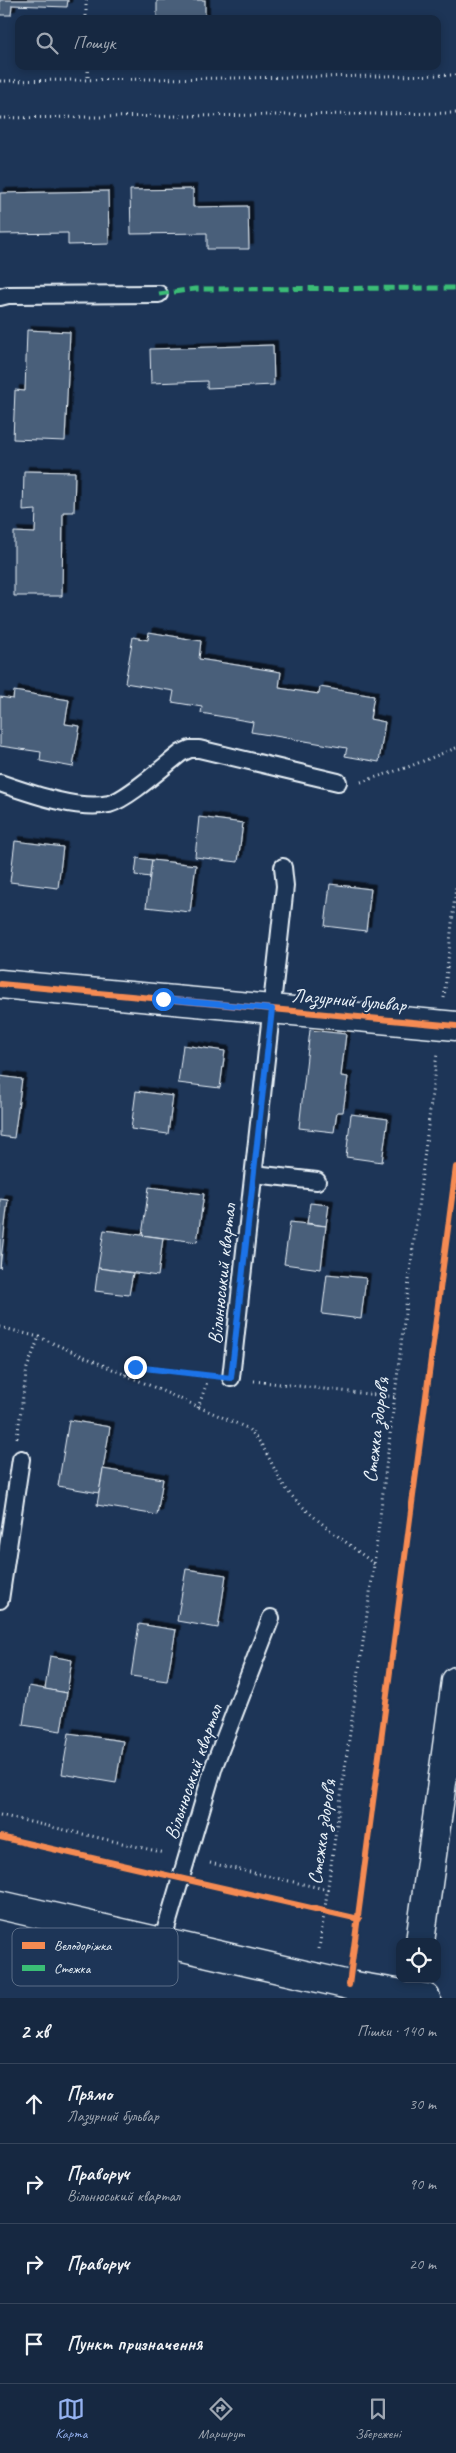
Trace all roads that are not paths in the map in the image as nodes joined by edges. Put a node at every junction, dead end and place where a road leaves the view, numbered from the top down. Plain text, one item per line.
1 (158, 294) dead end
2 (0, 297) edge
3 (0, 782) edge
4 (338, 782) road end
5 (283, 867) dead end
6 (0, 984) edge
7 (272, 1009) junction
8 (448, 1025) edge
9 (254, 1174) junction
10 (317, 1181) dead end
11 (231, 1378) road end
12 (21, 1459) road end
13 (0, 1600) edge
14 (271, 1618) dead end
15 (456, 1681) edge
16 (0, 1905) edge
17 (101, 1928) edge
18 (166, 1928) edge
19 (421, 1938) edge
20 (178, 1946) edge
21 (417, 1991) edge

1 - 2 lane
3 - 4 lane
5 - 7 lane, Вільнюський квартал
6 - 7 street, Лазурний бульвар
7 - 8 street, Лазурний бульвар
7 - 9 lane, Вільнюський квартал
9 - 10 lane
9 - 11 lane, Вільнюський квартал
12 - 13 lane
14 - 18 lane, Вільнюський квартал
15 - 19 street
16 - 17 street
20 - 21 street

